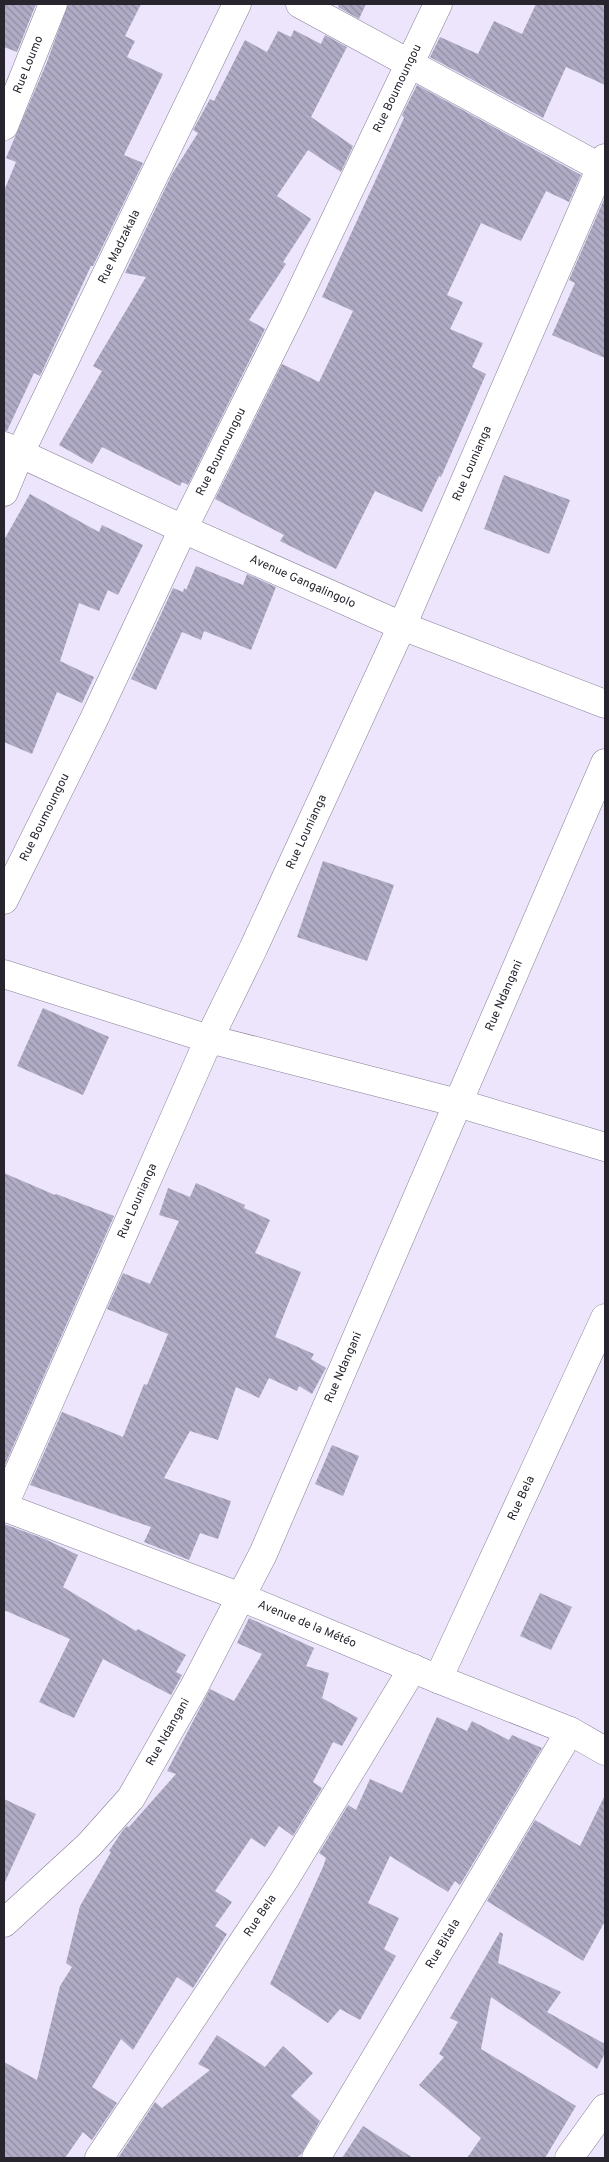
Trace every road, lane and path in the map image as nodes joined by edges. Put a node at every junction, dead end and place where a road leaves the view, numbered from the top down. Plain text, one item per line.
1 (53, 4) edge
2 (237, 4) edge
3 (300, 4) edge
4 (438, 4) edge
5 (410, 64) junction
6 (4, 126) edge
7 (604, 165) edge
8 (12, 450) edge
9 (4, 492) edge
10 (183, 529) junction
11 (402, 626) junction
12 (605, 704) edge
13 (605, 763) edge
14 (4, 900) edge
15 (4, 974) edge
16 (208, 1039) junction
17 (458, 1103) junction
18 (605, 1147) edge
19 (605, 1318) edge
20 (4, 1506) edge
21 (241, 1597) junction
22 (413, 1668) junction
23 (438, 1679) junction
24 (570, 1731) junction
25 (605, 1751) edge
26 (4, 1923) edge
27 (605, 2108) edge
28 (99, 2158) edge
29 (316, 2158) edge
30 (569, 2158) edge

1 - 6 street, Rue Loumo
2 - 8 street, Rue Madzakala
3 - 5 street
4 - 5 street, Rue Boumoungou
5 - 7 street
5 - 10 street, Rue Boumoungou
7 - 11 street, Rue Lounianga
8 - 9 street, Rue Madzakala
8 - 10 street, Avenue Gangalingolo
10 - 11 street, Avenue Gangalingolo
10 - 14 street, Rue Boumoungou
11 - 12 street, Avenue Gangalingolo
11 - 16 street, Rue Lounianga
13 - 17 street, Rue Ndangani
15 - 16 street
16 - 17 street
16 - 20 street, Rue Lounianga
17 - 18 street
17 - 21 street, Rue Ndangani
19 - 23 street, Rue Bela
20 - 21 street, Avenue de la Météo
21 - 22 street, Avenue de la Météo
21 - 26 street, Rue Ndangani
22 - 23 street, Avenue de la Météo
22 - 28 street, Rue Bela
23 - 24 street, Avenue de la Météo
24 - 25 street, Avenue de la Météo
24 - 29 street, Rue Bitala
27 - 30 street

